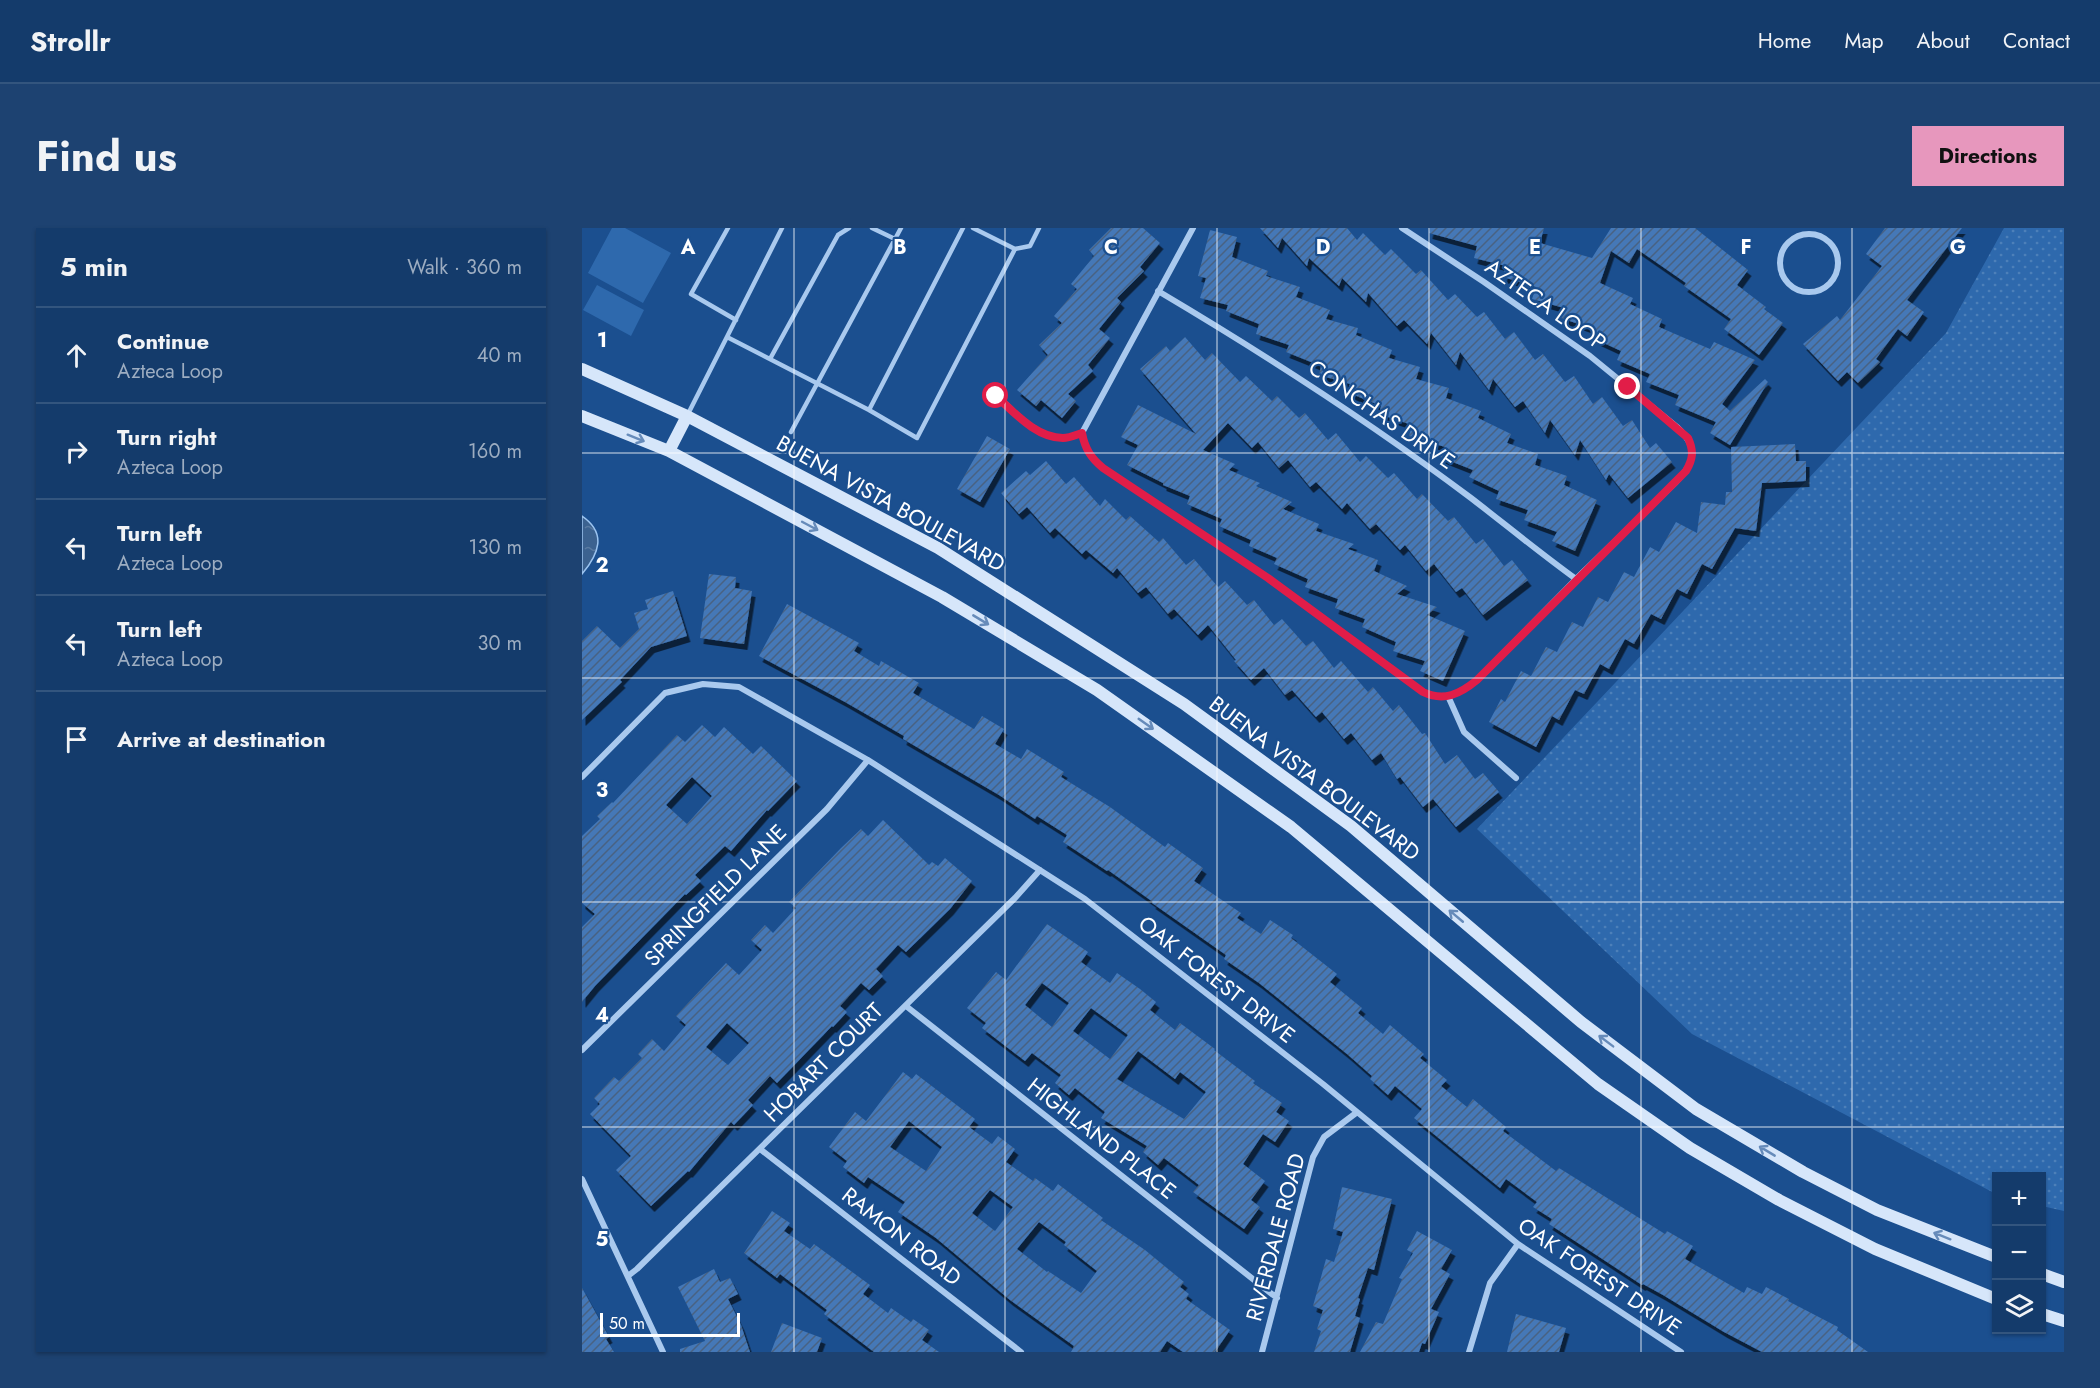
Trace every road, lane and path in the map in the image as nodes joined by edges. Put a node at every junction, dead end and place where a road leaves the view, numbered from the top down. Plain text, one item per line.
1 (728, 228) edge
2 (782, 228) edge
3 (849, 228) edge
4 (872, 228) edge
5 (901, 228) edge
6 (963, 228) edge
7 (973, 228) edge
8 (1039, 228) edge
9 (1193, 228) edge
10 (1402, 228) edge
11 (1803, 231) edge
12 (895, 239) junction
13 (1015, 249) junction
14 (1158, 291) junction
15 (736, 320) junction
16 (727, 337) junction
17 (770, 359) junction
18 (582, 369) edge
19 (817, 383) junction
20 (996, 396) dead end
21 (869, 410) junction
22 (582, 416) edge
23 (687, 416) junction
24 (791, 432) dead end
25 (1082, 433) junction
26 (669, 451) junction
27 (1576, 579) junction
28 (1448, 696) junction
29 (868, 760) junction
30 (582, 777) edge
31 (1516, 778) dead end
32 (1040, 870) junction
33 (906, 1006) junction
34 (582, 1050) edge
35 (1356, 1113) junction
36 (760, 1149) junction
37 (582, 1179) edge
38 (1518, 1244) junction
39 (1992, 1255) edge
40 (2046, 1275) edge
41 (628, 1276) junction
42 (2064, 1282) edge
43 (1992, 1297) edge
44 (1277, 1298) junction
45 (2046, 1315) edge
46 (2064, 1321) edge
47 (663, 1352) edge
48 (1021, 1352) edge
49 (1262, 1352) edge
50 (1469, 1352) edge
51 (1681, 1352) edge

1 - 15 lane
2 - 15 lane
3 - 17 lane
4 - 12 lane
5 - 12 lane
6 - 21 lane
7 - 13 lane
8 - 13 lane
9 - 14 street
10 - 27 street, AZTECA LOOP
11 - 11 street
12 - 19 lane
13 - 21 lane
14 - 25 street
14 - 27 street, CONCHAS DRIVE
15 - 16 lane
16 - 17 lane
16 - 23 lane
17 - 19 lane
18 - 23 main road, BUENA VISTA BOULEVARD
19 - 21 lane
19 - 24 lane
20 - 25 street
22 -> 26 main road
23 - 26 main road
39 -> 23 main road, BUENA VISTA BOULEVARD
25 - 28 street
26 -> 43 main road
27 - 28 street, AZTECA LOOP
28 - 31 street
29 - 30 street, OAK FOREST DRIVE
29 - 32 street, OAK FOREST DRIVE
29 - 34 street, SPRINGFIELD LANE
32 - 33 street, HOBART COURT
32 - 35 street, OAK FOREST DRIVE
33 - 36 street, HOBART COURT
33 - 44 street, HIGHLAND PLACE
35 - 38 street, OAK FOREST DRIVE
35 - 44 street, RIVERDALE ROAD
36 - 41 street, HOBART COURT
36 - 48 street, RAMON ROAD
37 - 41 street
38 - 50 street
38 - 51 street, OAK FOREST DRIVE
40 - 42 main road
41 - 47 street
44 - 49 street, RIVERDALE ROAD
45 - 46 main road

